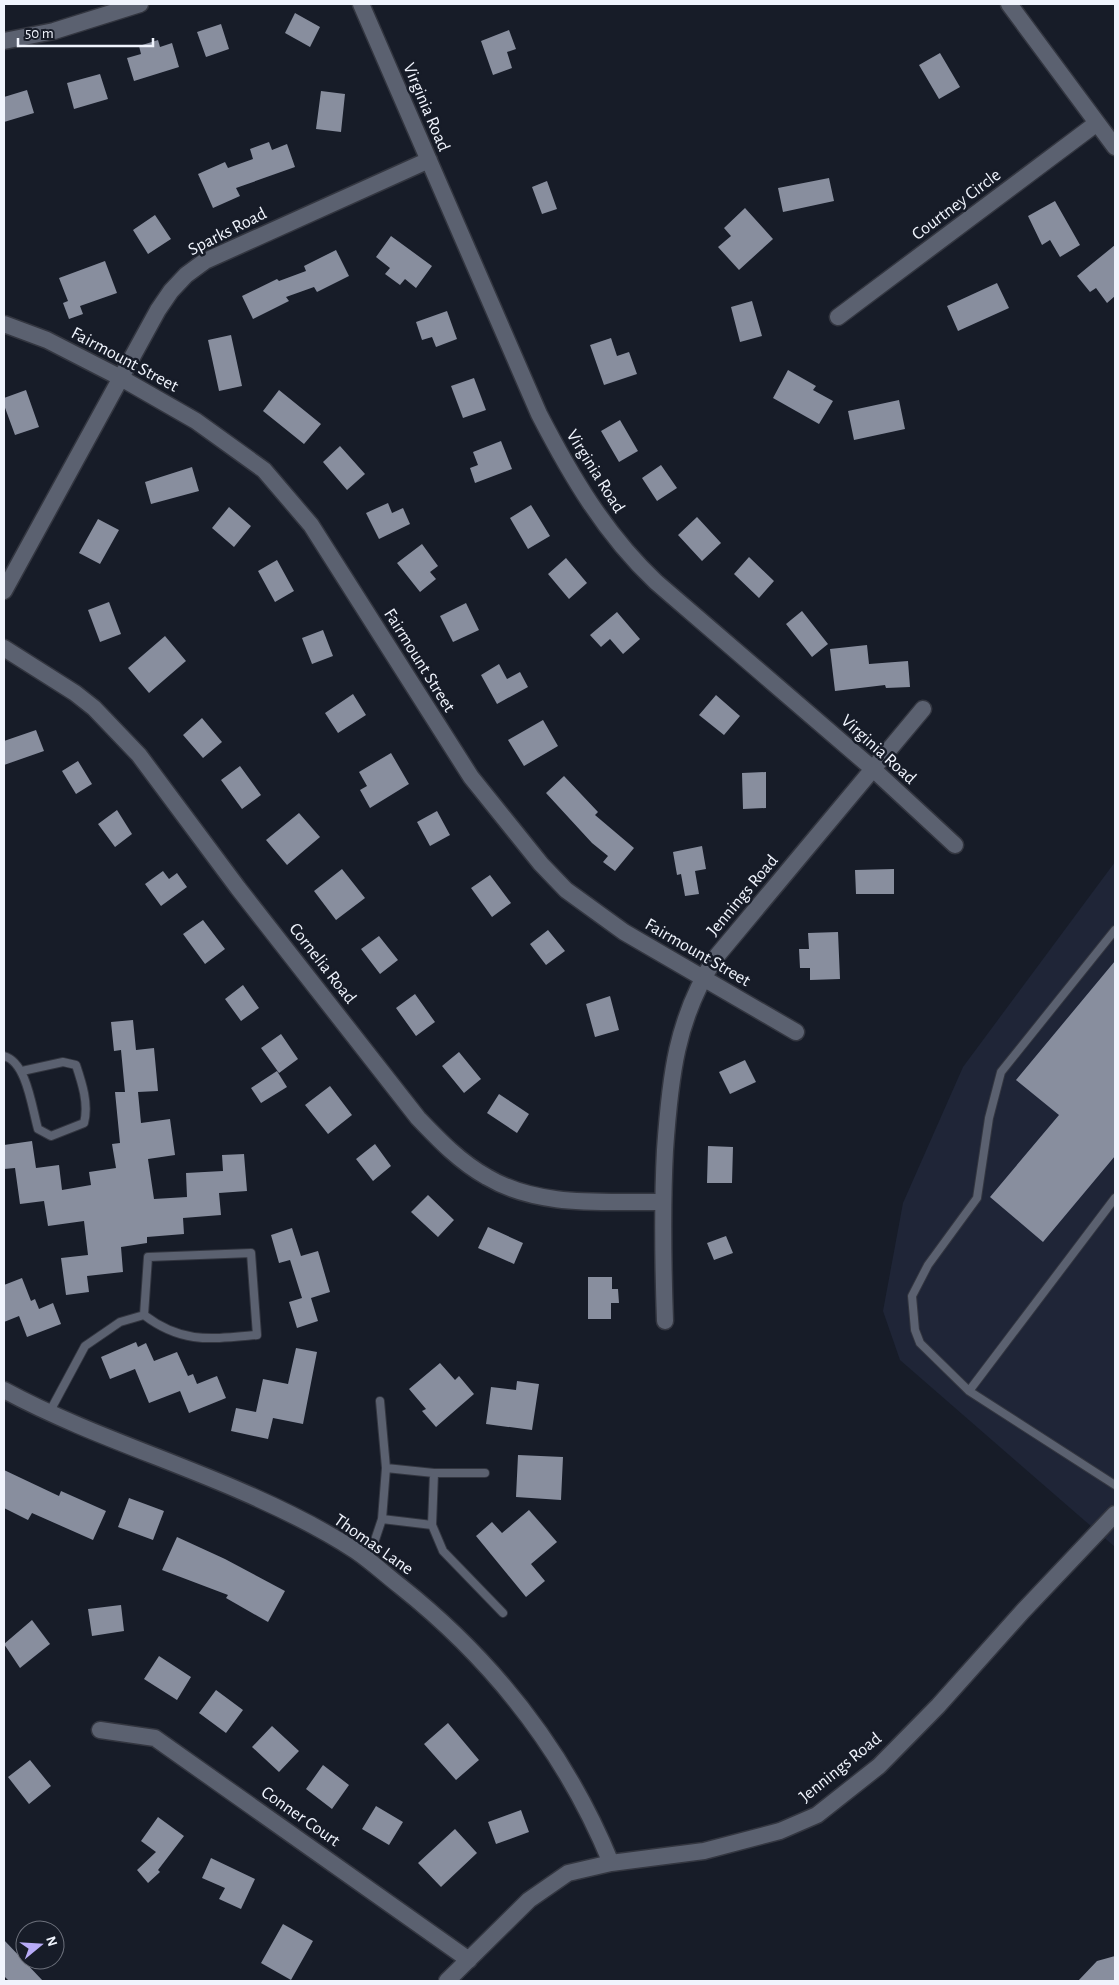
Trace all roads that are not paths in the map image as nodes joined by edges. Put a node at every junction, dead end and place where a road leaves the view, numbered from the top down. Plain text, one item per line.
1 (140, 4) edge
2 (361, 4) edge
3 (1009, 4) edge
4 (4, 41) edge
5 (1097, 123) junction
6 (1115, 147) edge
7 (429, 160) junction
8 (838, 317) dead end
9 (4, 324) edge
10 (121, 378) junction
11 (4, 591) edge
12 (4, 648) edge
13 (923, 710) dead end
14 (873, 769) junction
15 (954, 845) dead end
16 (1115, 930) edge
17 (702, 977) junction
18 (796, 1032) dead end
19 (4, 1056) edge
20 (22, 1071) junction
21 (1115, 1198) edge
22 (662, 1202) junction
23 (144, 1315) junction
24 (665, 1321) dead end
25 (4, 1390) edge
26 (969, 1391) junction
27 (380, 1401) dead end
28 (49, 1413) junction
29 (386, 1468) junction
30 (434, 1473) junction
31 (485, 1473) dead end
32 (1114, 1481) edge
33 (1115, 1514) edge
34 (382, 1519) junction
35 (432, 1525) junction
36 (368, 1560) junction
37 (503, 1614) dead end
38 (100, 1730) dead end
39 (611, 1863) junction
40 (469, 1960) junction
41 (447, 1981) edge

1 - 4 street
2 - 7 street, Virginia Road
3 - 5 street
5 - 6 street
5 - 8 street, Courtney Circle
7 - 10 street, Sparks Road
7 - 14 street, Virginia Road
9 - 10 street, Fairmount Street
10 - 11 street, Sparks Road
10 - 17 street, Fairmount Street
12 - 22 street, Cornelia Road
13 - 14 street, Jennings Road
14 - 15 street, Virginia Road
14 - 17 street, Jennings Road
16 - 26 lane
17 - 18 street, Fairmount Street
17 - 22 street, Jennings Road
19 - 20 lane
20 - 20 lane
21 - 26 lane
22 - 24 street, Jennings Road
23 - 23 lane
23 - 28 lane
25 - 28 street, Thomas Lane
26 - 32 lane
27 - 29 lane
28 - 36 street, Thomas Lane
29 - 30 lane
29 - 34 lane
30 - 31 lane
30 - 35 lane
33 - 39 street, Jennings Road
34 - 35 lane
34 - 36 lane
35 - 37 lane
36 - 39 street, Thomas Lane
38 - 40 street, Conner Court
39 - 40 street, Jennings Road
40 - 41 street, Jennings Road

